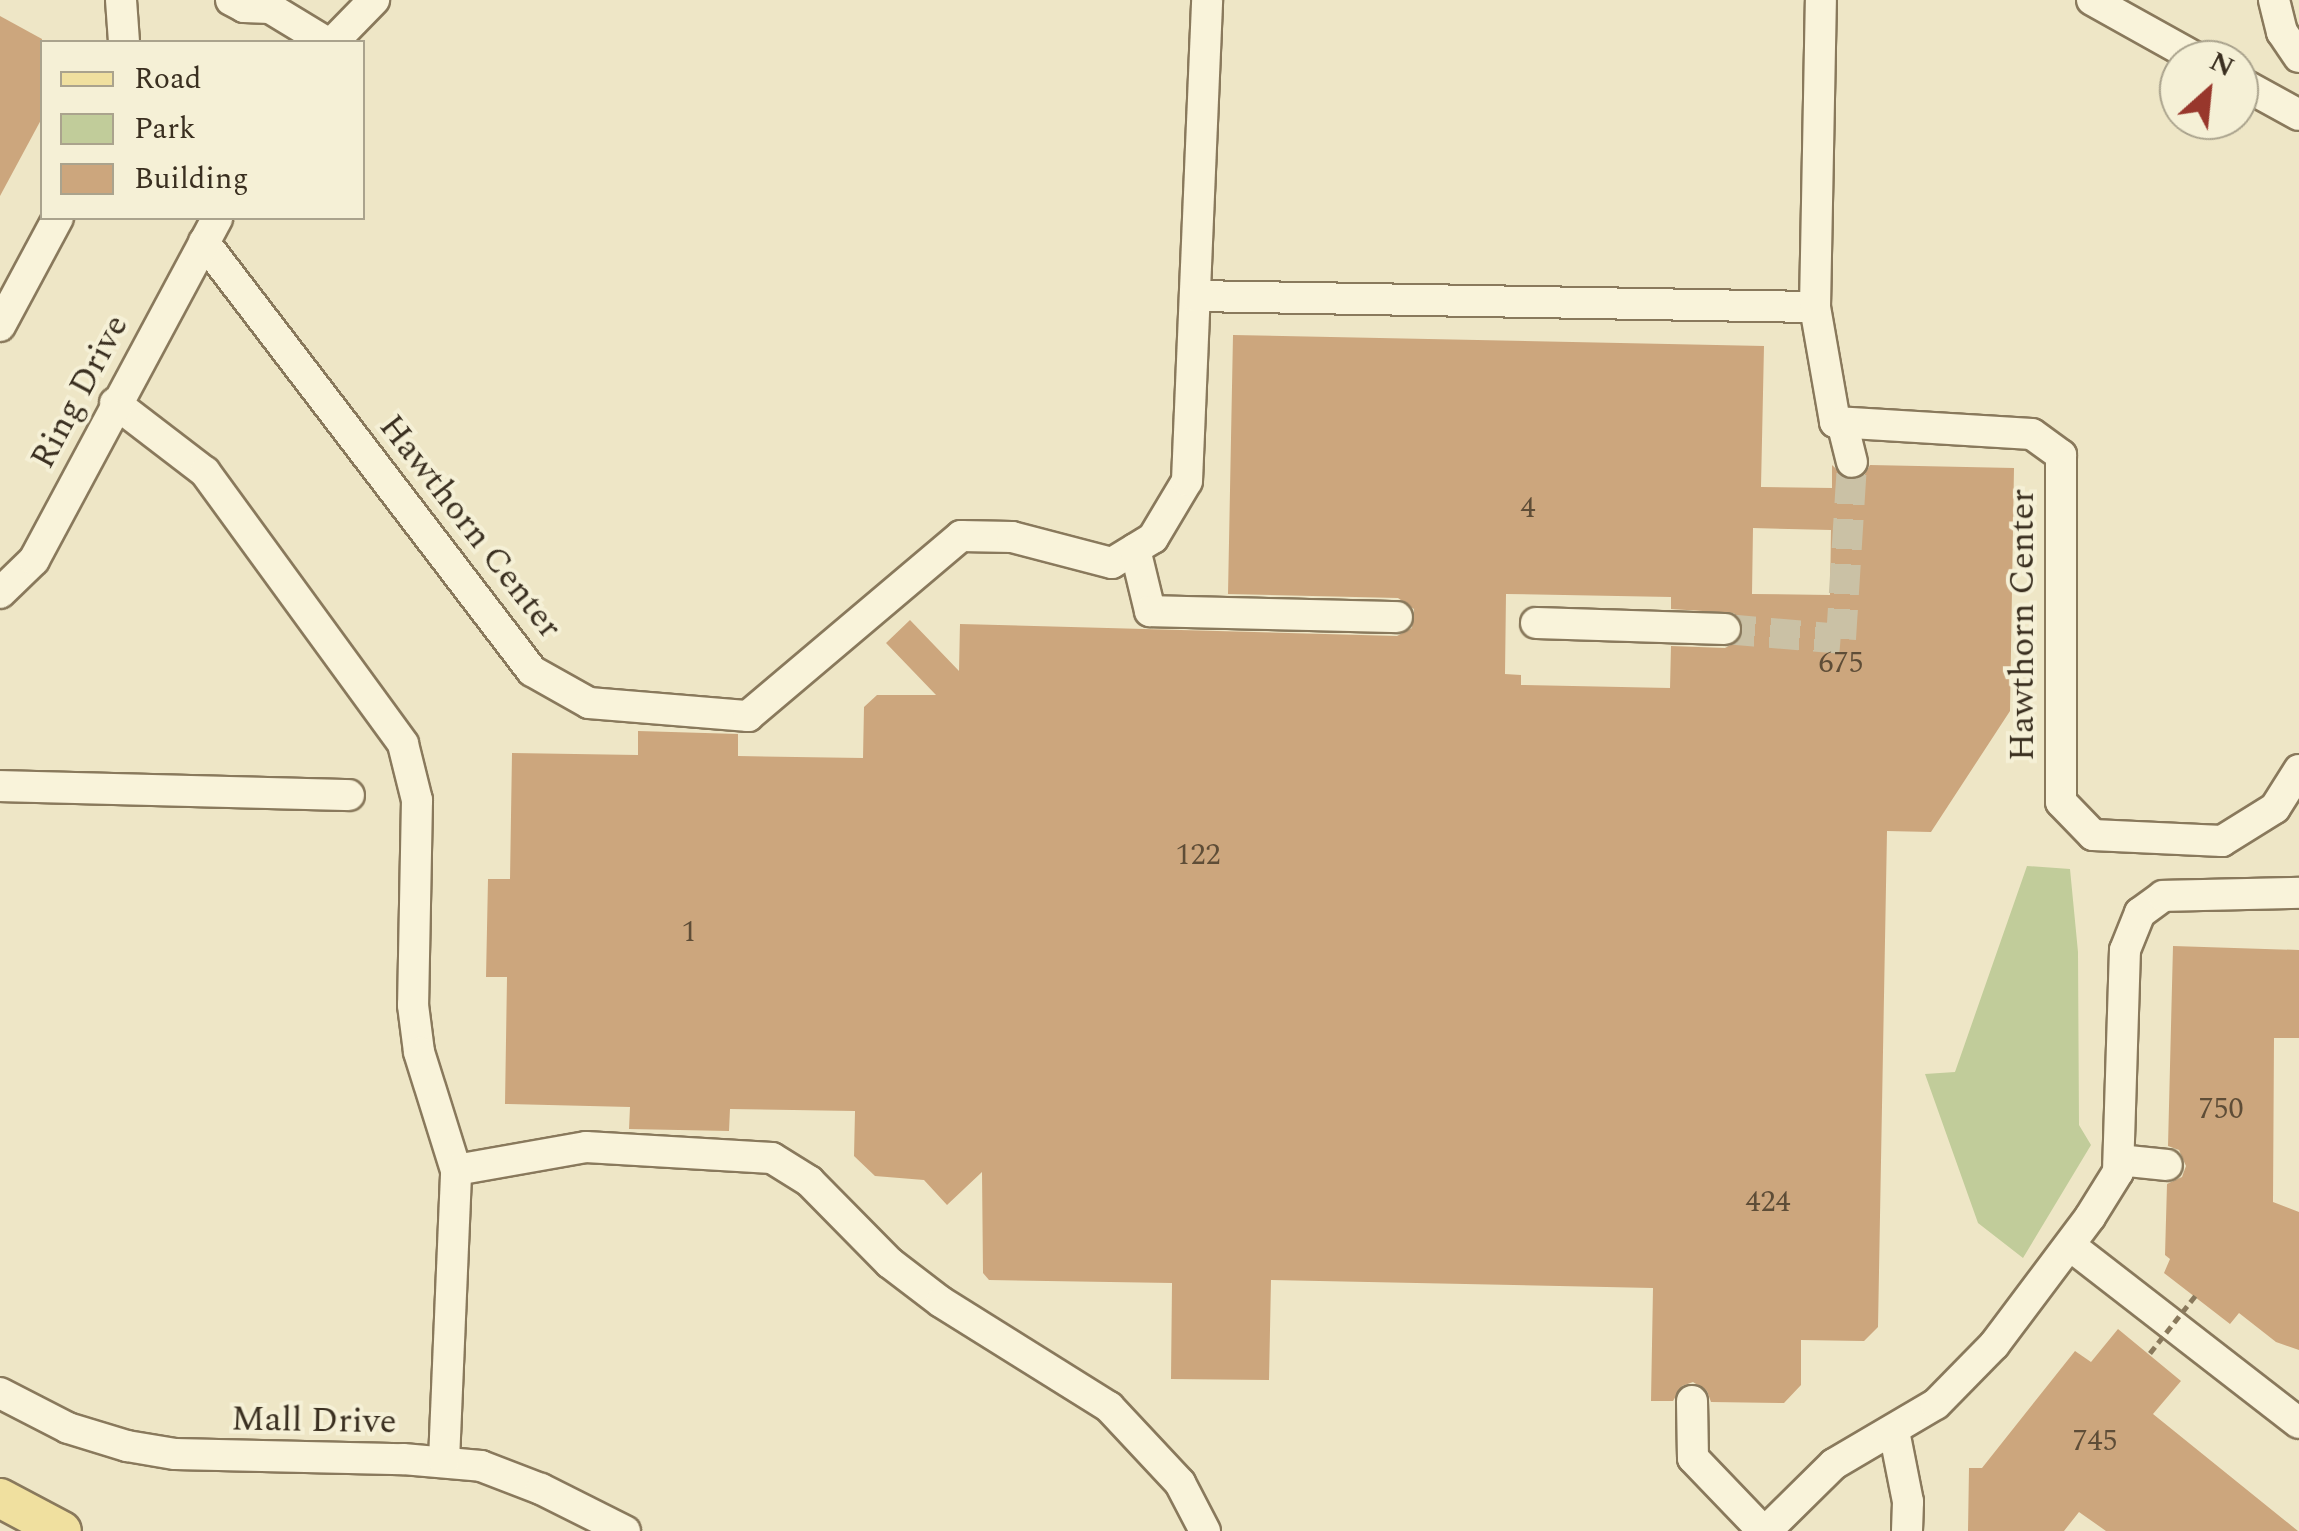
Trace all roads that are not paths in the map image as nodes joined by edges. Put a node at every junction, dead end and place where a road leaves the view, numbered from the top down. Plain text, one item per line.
1 (121, 0) edge
2 (231, 0) edge
3 (374, 0) edge
4 (1207, 0) edge
5 (1821, 0) edge
6 (2092, 0) edge
7 (2274, 0) edge
8 (268, 4) edge
9 (124, 40) edge
10 (327, 40) edge
11 (332, 40) edge
12 (2164, 40) edge
13 (2299, 57) edge
14 (2259, 93) edge
15 (2299, 115) edge
16 (57, 220) edge
17 (210, 230) edge
18 (1195, 296) junction
19 (1815, 307) junction
20 (0, 326) edge
21 (115, 403) junction
22 (1842, 422) junction
23 (1852, 462) tunnel mouth
24 (1135, 548) junction
25 (0, 594) edge
26 (1397, 617) dead end
27 (1536, 622) dead end
28 (1725, 629) tunnel mouth
29 (2299, 770) edge
30 (0, 786) edge
31 (349, 795) dead end
32 (2299, 893) edge
33 (2119, 1160) junction
34 (2167, 1166) dead end
35 (456, 1170) junction
36 (2072, 1247) junction
37 (0, 1392) edge
38 (1692, 1402) dead end
39 (2299, 1423) edge
40 (1894, 1431) junction
41 (444, 1462) junction
42 (0, 1498) edge
43 (62, 1531) edge
44 (625, 1531) edge
45 (1206, 1531) edge
46 (1764, 1531) edge
47 (1907, 1531) edge

1 - 9 street
2 - 8 street
3 - 11 street
4 - 18 street
5 - 19 street
6 - 12 street
7 - 13 street
8 - 10 street
14 - 15 street
16 - 20 street
17 - 21 street, Ring Drive
17 - 24 street, Hawthorn Center
18 - 19 street
18 - 24 street
19 - 22 street
21 - 25 street, Ring Drive
21 - 35 street
22 - 23 street
22 - 29 street, Hawthorn Center
24 - 26 street
27 - 28 street
30 - 31 street
32 - 33 street
33 - 34 street
33 - 36 street
35 - 41 street
35 - 45 street
36 - 39 street
36 - 40 street
37 - 41 street, Mall Drive
38 - 46 street
40 - 46 street
40 - 47 street
41 - 44 street, Mall Drive
42 - 43 main road

